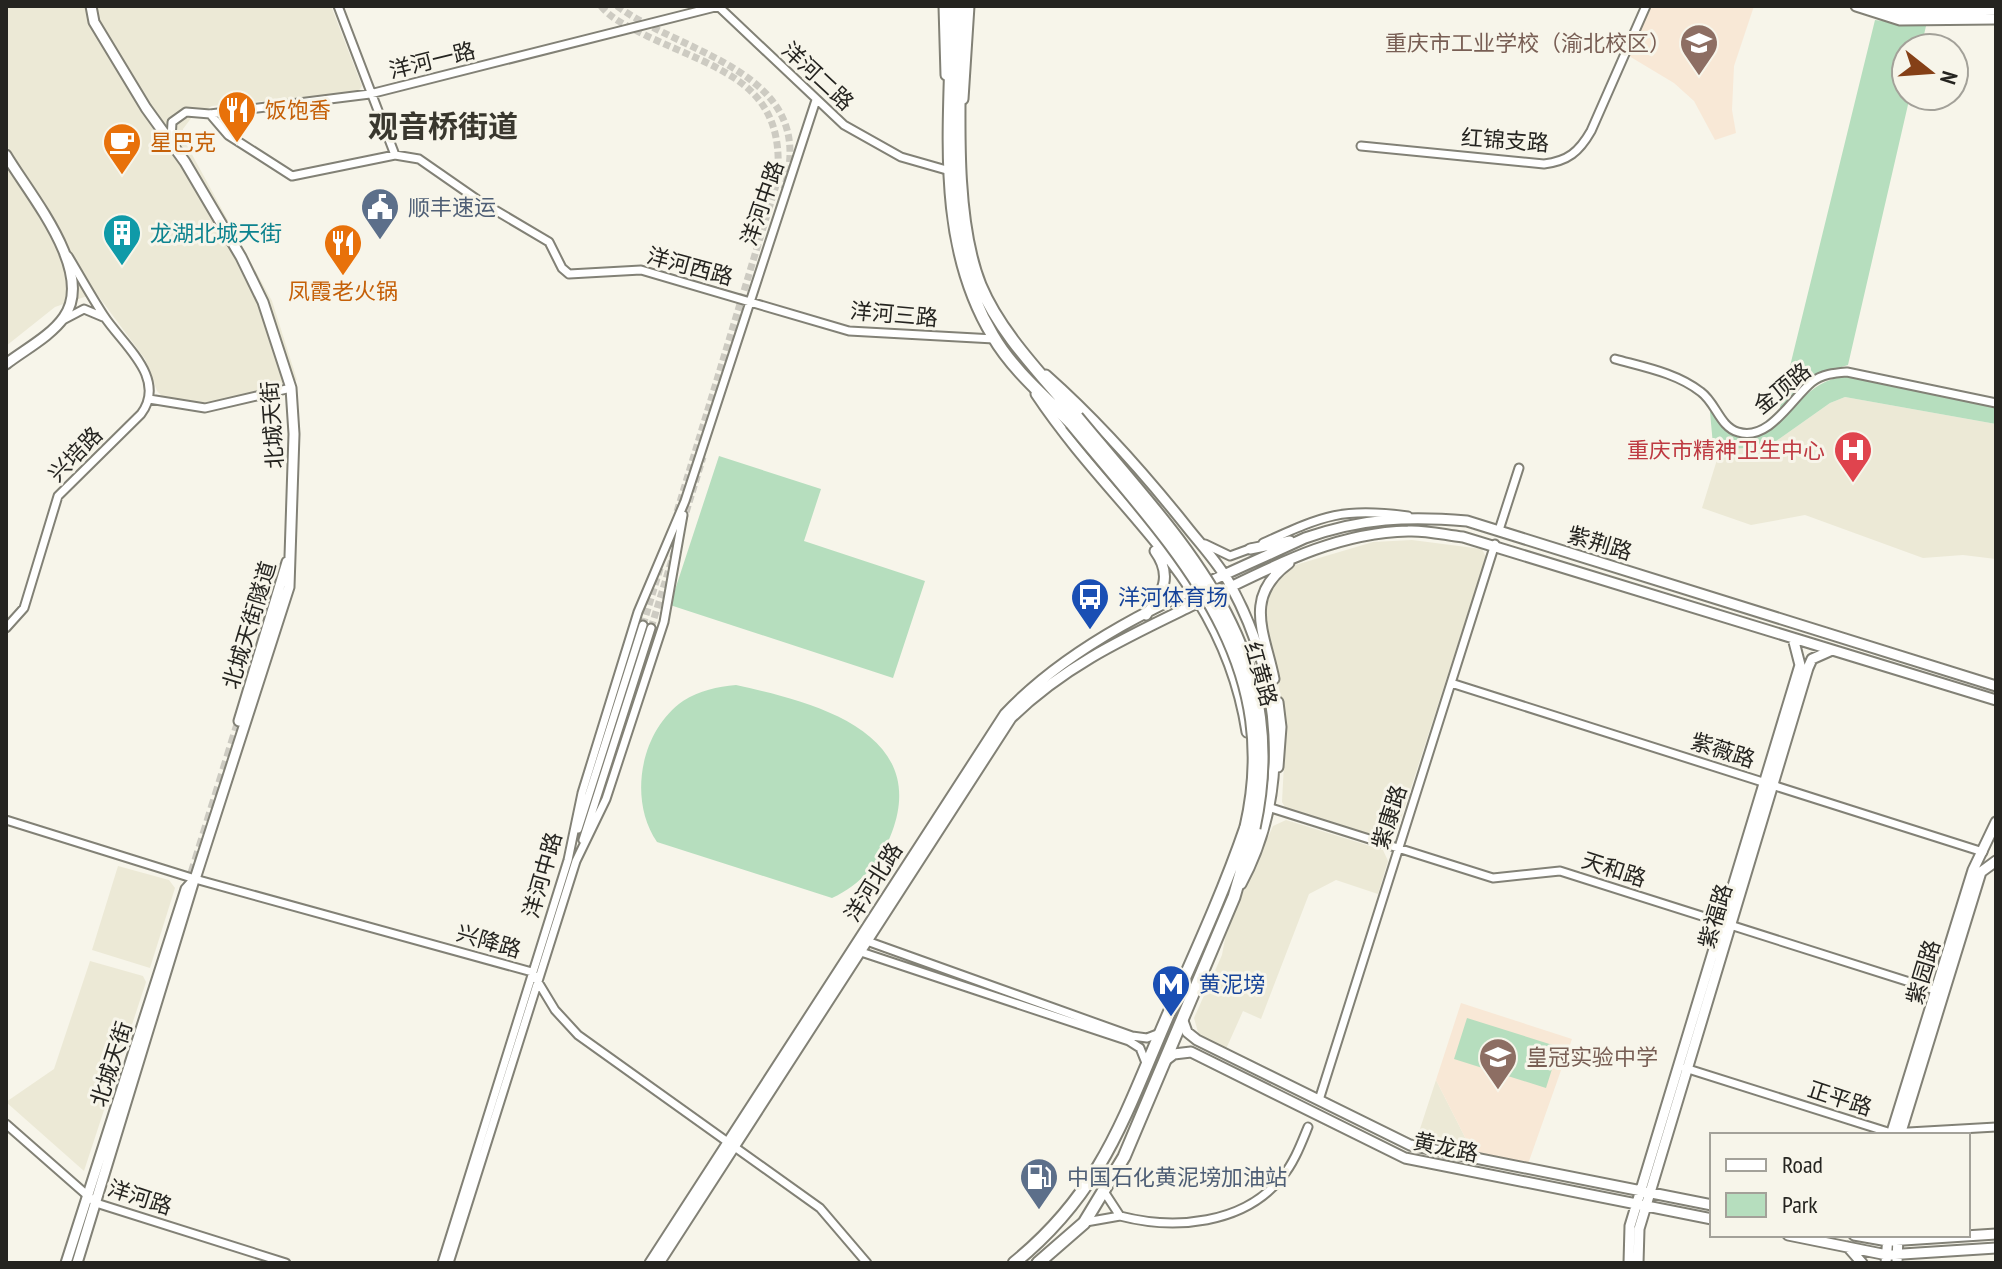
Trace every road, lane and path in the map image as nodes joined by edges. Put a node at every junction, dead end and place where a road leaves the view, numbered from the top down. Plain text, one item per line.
1 (91, 6) edge
2 (338, 6) edge
3 (718, 6) edge
4 (944, 6) edge
5 (952, 6) edge
6 (960, 6) edge
7 (969, 6) edge
8 (1646, 6) edge
9 (1856, 6) edge
10 (1877, 6) edge
11 (1996, 10) edge
12 (1996, 19) edge
13 (956, 67) junction
14 (370, 94) junction
15 (816, 100) junction
16 (210, 114) junction
17 (955, 122) junction
18 (171, 141) junction
19 (1361, 146) dead end
20 (6, 155) edge
21 (395, 155) junction
22 (950, 171) junction
23 (65, 251) junction
24 (748, 301) junction
25 (105, 318) junction
26 (58, 324) junction
27 (994, 339) junction
28 (1615, 359) dead end
29 (1030, 360) junction
30 (6, 364) edge
31 (1023, 374) junction
32 (291, 388) junction
33 (149, 399) junction
34 (1996, 403) edge
35 (1074, 420) junction
36 (1519, 468) dead end
37 (685, 501) junction
38 (1122, 501) junction
39 (1410, 516) junction
40 (1499, 530) junction
41 (1305, 538) junction
42 (293, 539) junction
43 (1197, 539) junction
44 (1495, 544) junction
45 (1250, 549) junction
46 (1309, 549) junction
47 (1228, 580) junction
48 (1195, 591) junction
49 (1202, 601) junction
50 (1145, 616) junction
51 (647, 626) tunnel mouth
52 (6, 628) edge
53 (1793, 638) junction
54 (1834, 650) junction
55 (1451, 683) junction
56 (1996, 686) edge
57 (1996, 700) edge
58 (239, 721) tunnel mouth
59 (1769, 784) junction
60 (1272, 793) junction
61 (1271, 808) junction
62 (6, 820) edge
63 (1996, 822) edge
64 (1250, 828) junction
65 (1994, 838) edge
66 (1399, 847) junction
67 (1983, 852) junction
68 (572, 860) junction
69 (1996, 861) edge
70 (195, 879) junction
71 (1221, 893) junction
72 (1234, 897) junction
73 (1726, 924) junction
74 (863, 940) junction
75 (856, 950) junction
76 (532, 972) junction
77 (537, 983) junction
78 (1940, 992) junction
79 (1183, 1021) junction
80 (1160, 1033) junction
81 (1197, 1040) junction
82 (1191, 1052) junction
83 (1166, 1060) junction
84 (1683, 1067) junction
85 (1146, 1069) junction
86 (1319, 1100) junction
87 (1303, 1108) junction
88 (1326, 1119) junction
89 (6, 1124) edge
90 (1308, 1127) junction
91 (1996, 1127) edge
92 (1893, 1133) edge
93 (1896, 1133) edge
94 (1910, 1133) edge
95 (730, 1146) junction
96 (1655, 1176) junction
97 (1646, 1190) junction
98 (1105, 1193) junction
99 (1666, 1195) junction
100 (91, 1200) junction
101 (1641, 1205) junction
102 (1710, 1205) edge
103 (1120, 1216) junction
104 (1710, 1219) edge
105 (1084, 1223) junction
106 (1996, 1234) edge
107 (1970, 1235) edge
108 (1798, 1237) edge
109 (1939, 1237) edge
110 (1893, 1238) edge
111 (1848, 1247) junction
112 (1996, 1248) edge
113 (1937, 1253) junction
114 (1892, 1259) edge
115 (66, 1263) edge
116 (77, 1263) edge
117 (286, 1263) edge
118 (442, 1263) edge
119 (449, 1263) edge
120 (650, 1263) edge
121 (659, 1263) edge
122 (867, 1263) edge
123 (1014, 1263) edge
124 (1038, 1263) edge
125 (1629, 1263) edge
126 (1638, 1263) edge
127 (1862, 1263) edge
128 (1927, 1263) edge

1 - 18 main road, 北城天街
2 - 14 street
3 - 14 street, 洋河一路
3 - 15 street, 洋河二路
4 - 17 main road
5 - 13 highway
6 - 13 highway
7 - 17 main road
8 - 19 street, 红锦支路
9 - 12 main road
10 - 11 main road
13 - 17 highway
14 - 16 street, 洋河一路
14 - 21 street
15 - 22 street, 洋河二路
15 - 24 street, 洋河中路
16 - 18 street, 洋河一路
16 - 21 street
17 - 22 highway, 红黄路
17 - 29 highway, 红黄路
18 - 32 main road, 北城天街
20 - 23 main road
21 - 24 street, 洋河西路
22 - 27 highway, 红黄路
23 - 25 street
23 - 26 main road
24 - 27 street, 洋河三路
24 - 37 street, 洋河中路
25 - 26 street
25 - 33 street
26 - 30 main road
27 - 31 highway, 红黄路
28 - 34 street, 金顶路
29 - 35 highway, 红黄路
29 - 43 main road
31 - 35 highway, 红黄路
31 - 38 main road
32 - 33 street
32 - 42 main road, 北城天街
33 - 52 street, 兴培路
35 - 64 highway, 红黄路, bridge
36 - 40 street
37 - 68 street, 洋河中路
37 - 68 street, 洋河中路
38 - 48 main road
38 - 50 main road
39 - 40 main road, 紫荆路
39 - 41 main road, 紫荆路
39 - 45 street
40 - 56 main road, 紫荆路
41 - 45 main road
41 - 47 main road, 紫荆路
42 - 58 main road, 北城天街隧道
42 - 70 main road, 北城天街
43 - 45 street
43 - 47 main road
44 - 46 main road, 紫荆路
44 - 53 main road, 紫荆路
44 - 55 street, 紫康路
46 - 47 main road, 紫荆路
46 - 60 main road
47 - 48 main road, 紫荆路
47 - 49 main road, 紫荆路
47 - 60 main road
48 - 49 main road
48 - 50 main road, 洋河北路
49 - 71 main road
49 - 74 main road, 洋河北路
50 - 74 main road, 洋河北路
51 - 68 street
53 - 54 main road, 紫荆路
53 - 59 main road, 紫福路
54 - 57 main road, 紫荆路
54 - 59 main road, 紫福路
55 - 59 street, 紫薇路
55 - 66 street, 紫康路
59 - 67 street, 紫薇路
59 - 73 main road, 紫福路
60 - 61 main road
61 - 66 street, 天和路
61 - 72 main road
62 - 70 street, 兴降路
63 - 65 main road, 紫园路
64 - 71 highway, 红黄路
64 - 72 highway, 红黄路
65 - 67 main road, 紫园路
66 - 73 street, 天和路
66 - 86 street, 紫康路
67 - 78 main road, 紫园路
68 - 76 street, 洋河中路
68 - 77 street, 洋河中路
69 - 78 main road, 紫园路
70 - 76 street, 兴降路
70 - 100 main road, 北城天街
71 - 80 highway, 红黄路
72 - 79 highway, 红黄路
73 - 78 street, 天和路
73 - 84 main road, 紫福路
74 - 75 main road, 洋河北路
74 - 80 street
75 - 85 street
75 - 95 main road, 洋河北路
76 - 77 street, 兴降路
76 - 118 street, 洋河中路
77 - 95 street, 兴降路
77 - 119 street, 洋河中路
78 - 93 main road, 紫园路
79 - 81 main road
79 - 83 highway, 红黄路
80 - 85 highway, 红黄路
81 - 82 main road
81 - 86 main road, 黄龙路
82 - 83 main road
82 - 87 main road, 黄龙路
83 - 98 highway, 红黄路
84 - 92 street, 正平路
84 - 96 main road, 紫福路
84 - 97 main road, 紫福路
85 - 123 highway, 红黄路
86 - 97 main road, 黄龙路
87 - 88 main road, 黄龙路
87 - 90 street
88 - 90 street
88 - 101 main road, 黄龙路
89 - 100 street, 洋河路
90 - 103 street
91 - 94 street, 正平路
95 - 120 main road, 洋河北路
95 - 121 main road, 洋河北路
95 - 122 street, 兴降路
96 - 97 main road, 紫福路
96 - 99 main road
97 - 99 main road, 黄龙路
97 - 101 main road, 紫福路
98 - 103 street
98 - 105 highway, 红黄路
99 - 102 main road, 黄龙路
100 - 115 main road, 北城天街
100 - 116 main road, 北城天街
100 - 117 street, 洋河路
101 - 104 main road, 黄龙路
101 - 125 main road
101 - 126 main road
103 - 105 street
105 - 124 highway, 红黄路
106 - 107 main road
108 - 111 main road
109 - 110 main road
110 - 114 main road
111 - 114 main road
111 - 127 main road
112 - 113 main road
113 - 114 main road
113 - 128 main road

